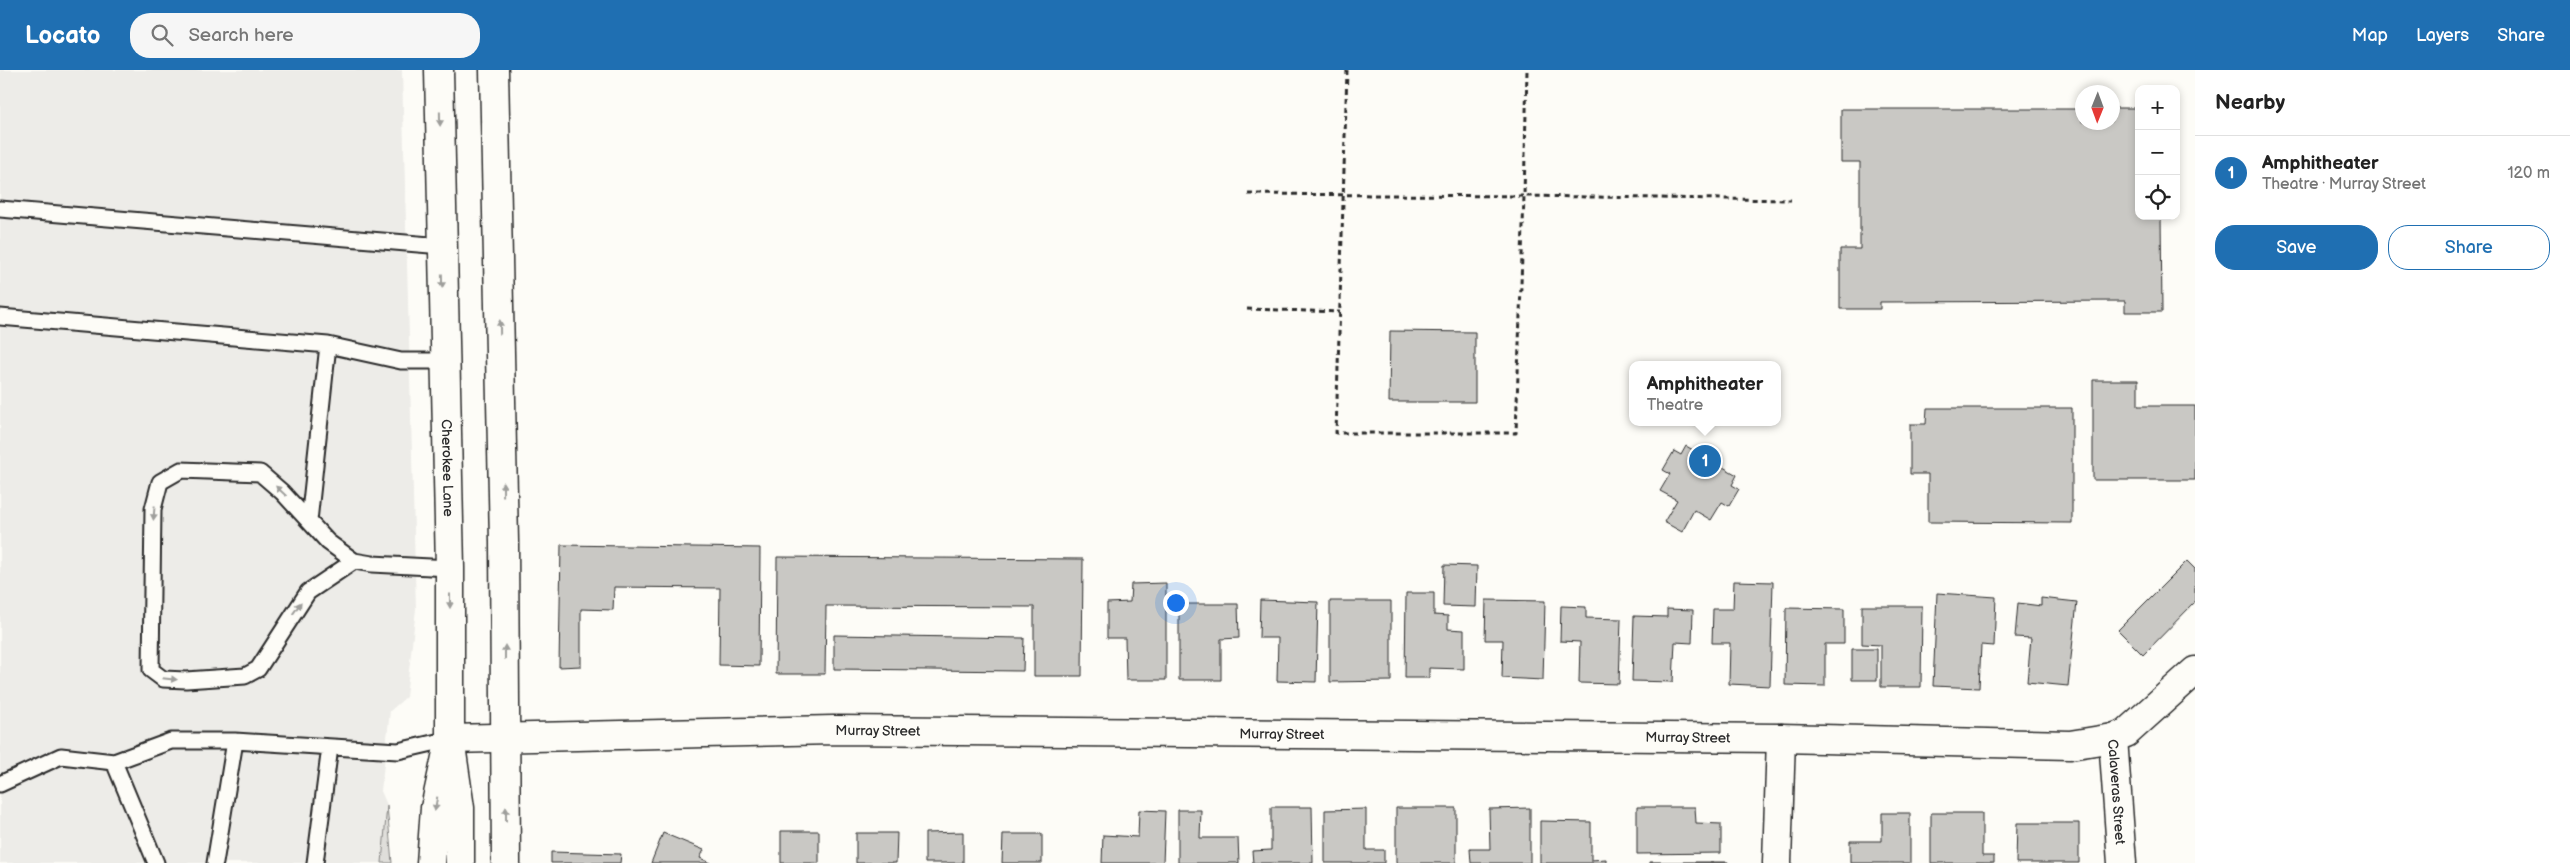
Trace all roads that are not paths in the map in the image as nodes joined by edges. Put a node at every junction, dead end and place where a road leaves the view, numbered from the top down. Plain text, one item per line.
1 (439, 70) edge
2 (494, 70) edge
3 (0, 209) edge
4 (442, 246) junction
5 (0, 317) edge
6 (328, 345) junction
7 (444, 361) junction
8 (309, 521) junction
9 (354, 561) junction
10 (450, 568) junction
11 (2195, 671) edge
12 (1781, 738) junction
13 (2113, 738) junction
14 (450, 739) junction
15 (506, 740) junction
16 (235, 741) junction
17 (330, 747) junction
18 (114, 762) junction
19 (0, 784) edge
20 (156, 863) edge
21 (215, 863) edge
22 (315, 863) edge
23 (431, 863) edge
24 (460, 863) edge
25 (506, 863) edge
26 (1777, 863) edge
27 (2122, 863) edge

1 -> 4 main road, Cherokee Lane
15 -> 2 main road
3 - 4 lane
4 -> 7 main road, Cherokee Lane
5 - 6 lane
6 - 7 lane
6 - 8 lane
7 - 10 main road, Cherokee Lane
8 - 9 lane
8 -> 9 lane
9 - 10 lane
10 -> 14 main road, Cherokee Lane
11 - 13 main road, Calaveras Street
12 - 13 main road, Murray Street
12 - 15 main road, Murray Street
12 - 26 main road
13 - 27 main road, Calaveras Street
14 - 15 main road, Murray Street
14 - 17 lane
14 -> 23 main road
14 - 24 main road, Cherokee Lane
25 -> 15 main road
16 - 17 lane
16 - 18 lane
16 - 21 lane
17 - 22 lane
18 - 19 lane
18 - 20 lane

